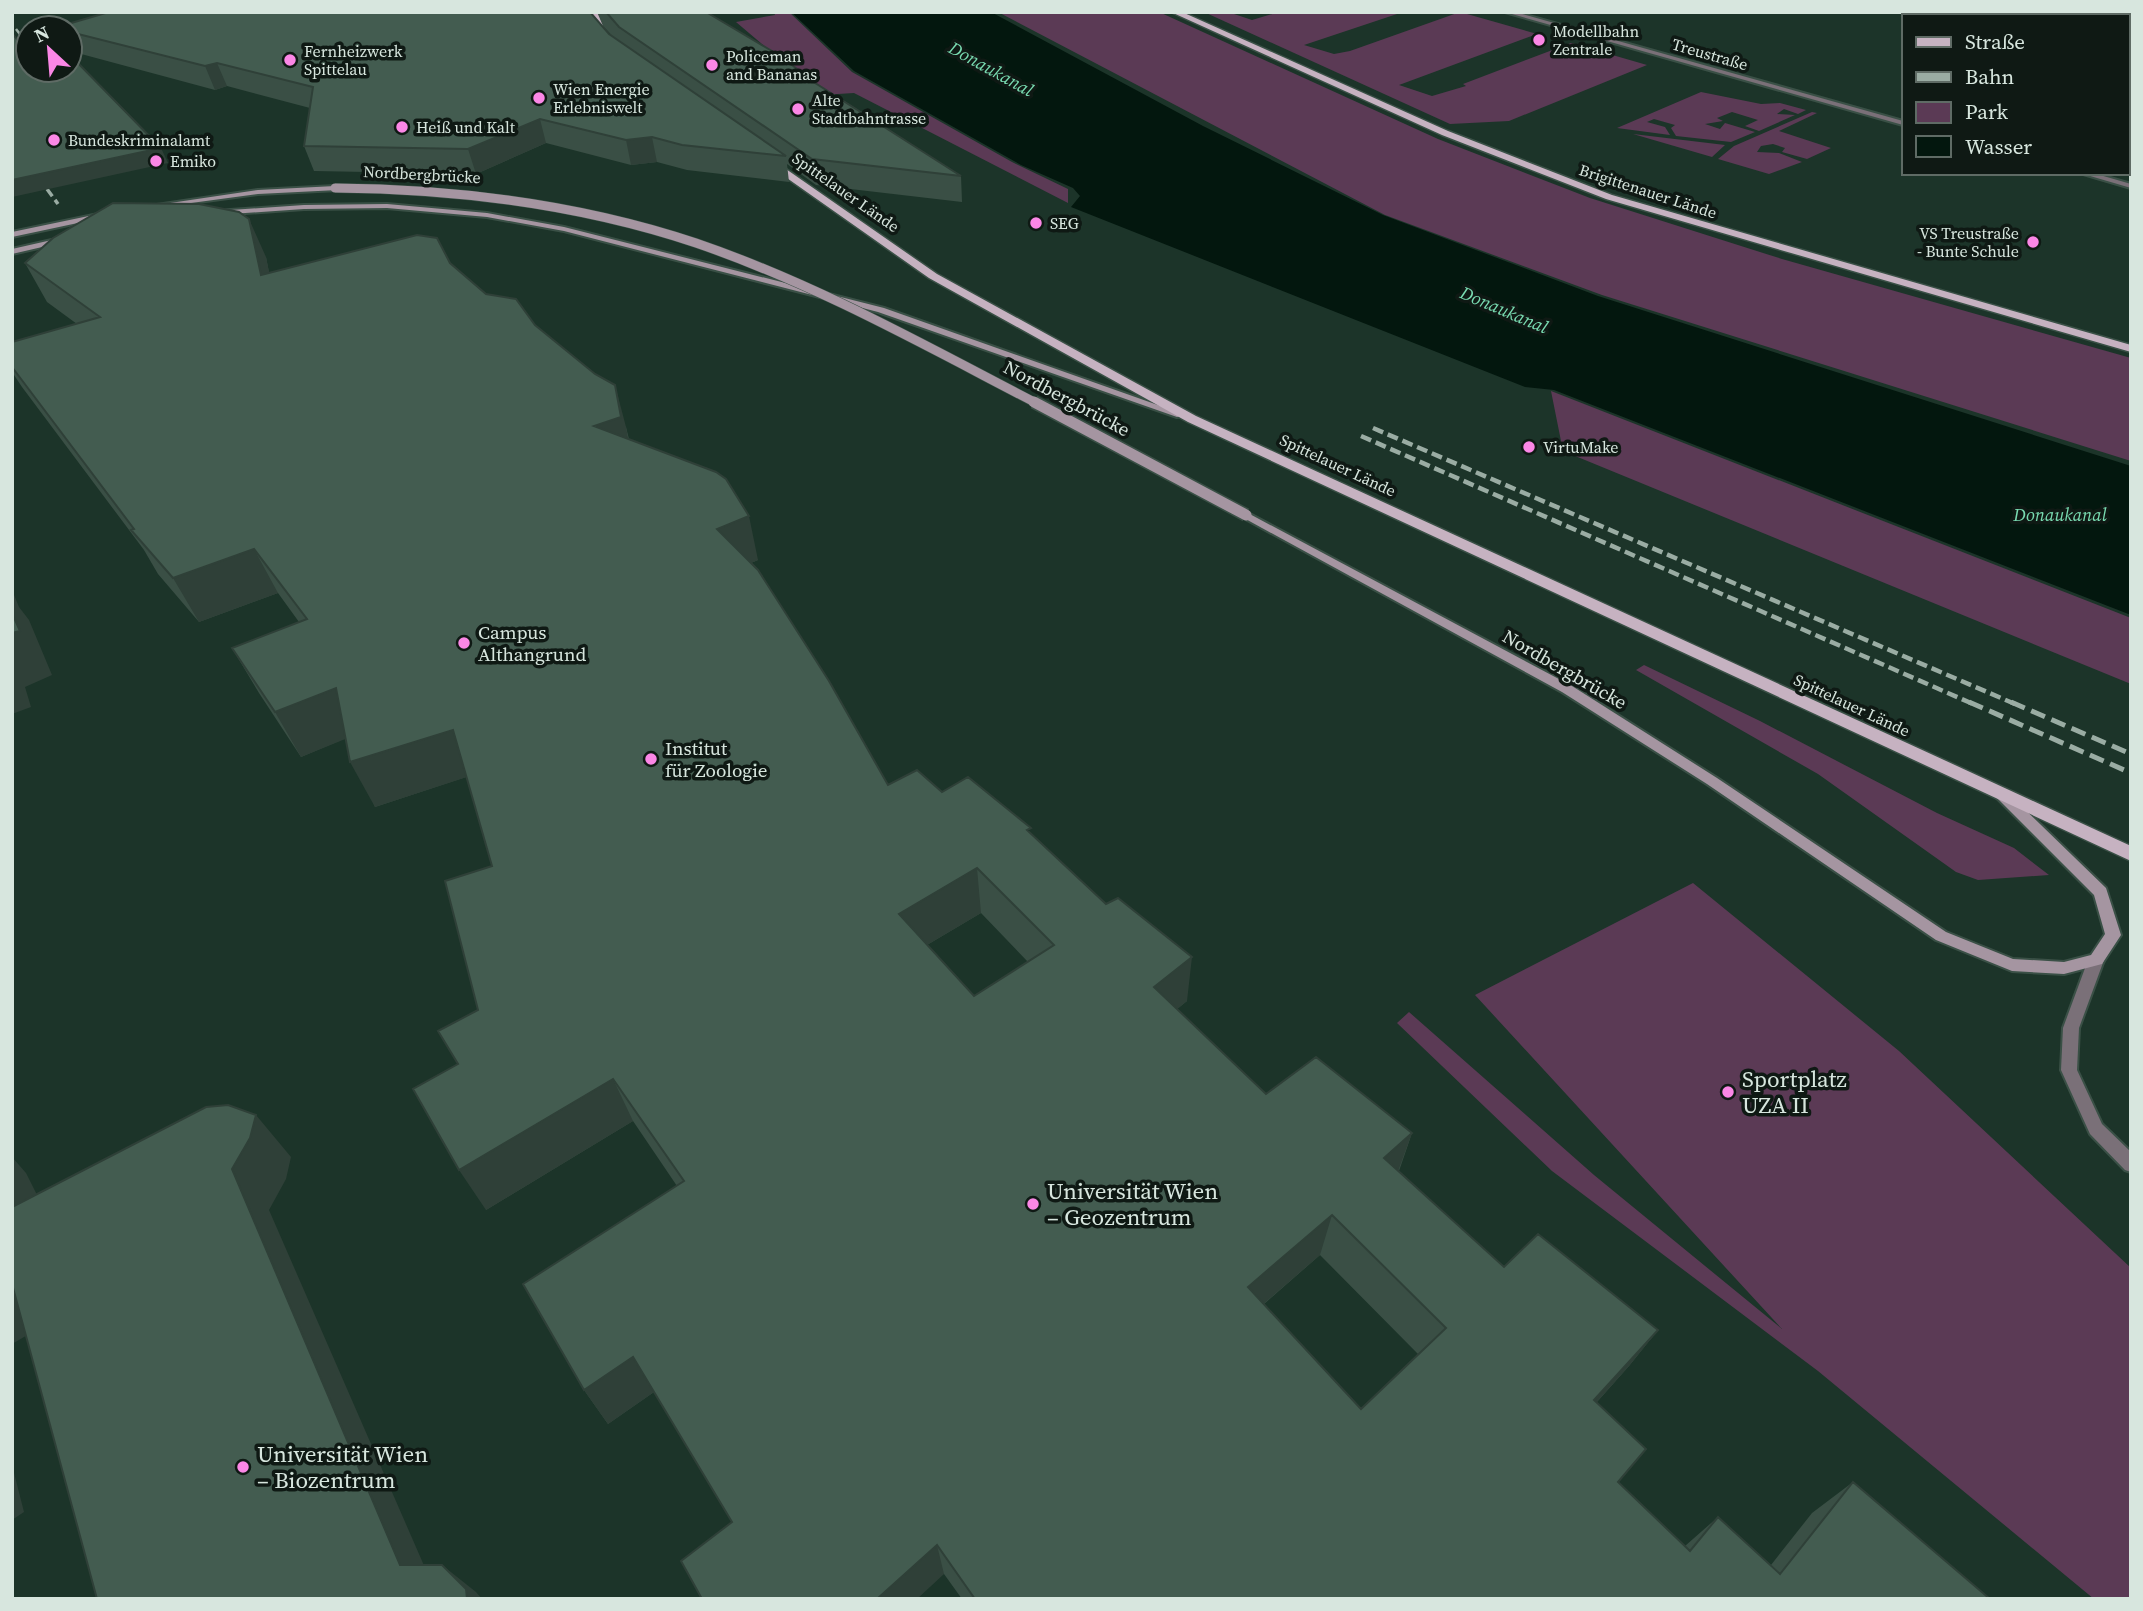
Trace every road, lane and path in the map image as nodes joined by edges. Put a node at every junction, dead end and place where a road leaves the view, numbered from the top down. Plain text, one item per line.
1 (593, 12) edge
2 (1175, 12) edge
3 (1508, 12) edge
4 (612, 45) edge
5 (1902, 123) edge
6 (762, 157) edge
7 (2091, 175) edge
8 (2131, 186) edge
9 (142, 208) edge
10 (119, 212) edge
11 (203, 215) edge
12 (12, 235) edge
13 (75, 237) edge
14 (12, 252) edge
15 (2131, 349) edge
16 (1192, 419) junction
17 (2001, 795) junction
18 (2131, 854) edge
19 (2095, 960) junction
20 (2131, 1164) edge

1 - 4 main road
2 - 15 main road, Brigittenauer Lände
3 - 5 street, Treustraße
6 - 16 main road, Spittelauer Lände
7 - 8 street
9 - 19 main road, Nordbergbrücke, bridge
10 - 12 main road
11 - 16 main road, Nordbergbrücke
13 - 14 main road
16 - 17 main road, Spittelauer Lände
17 - 18 main road, Spittelauer Lände
17 - 19 main road
19 - 20 street

